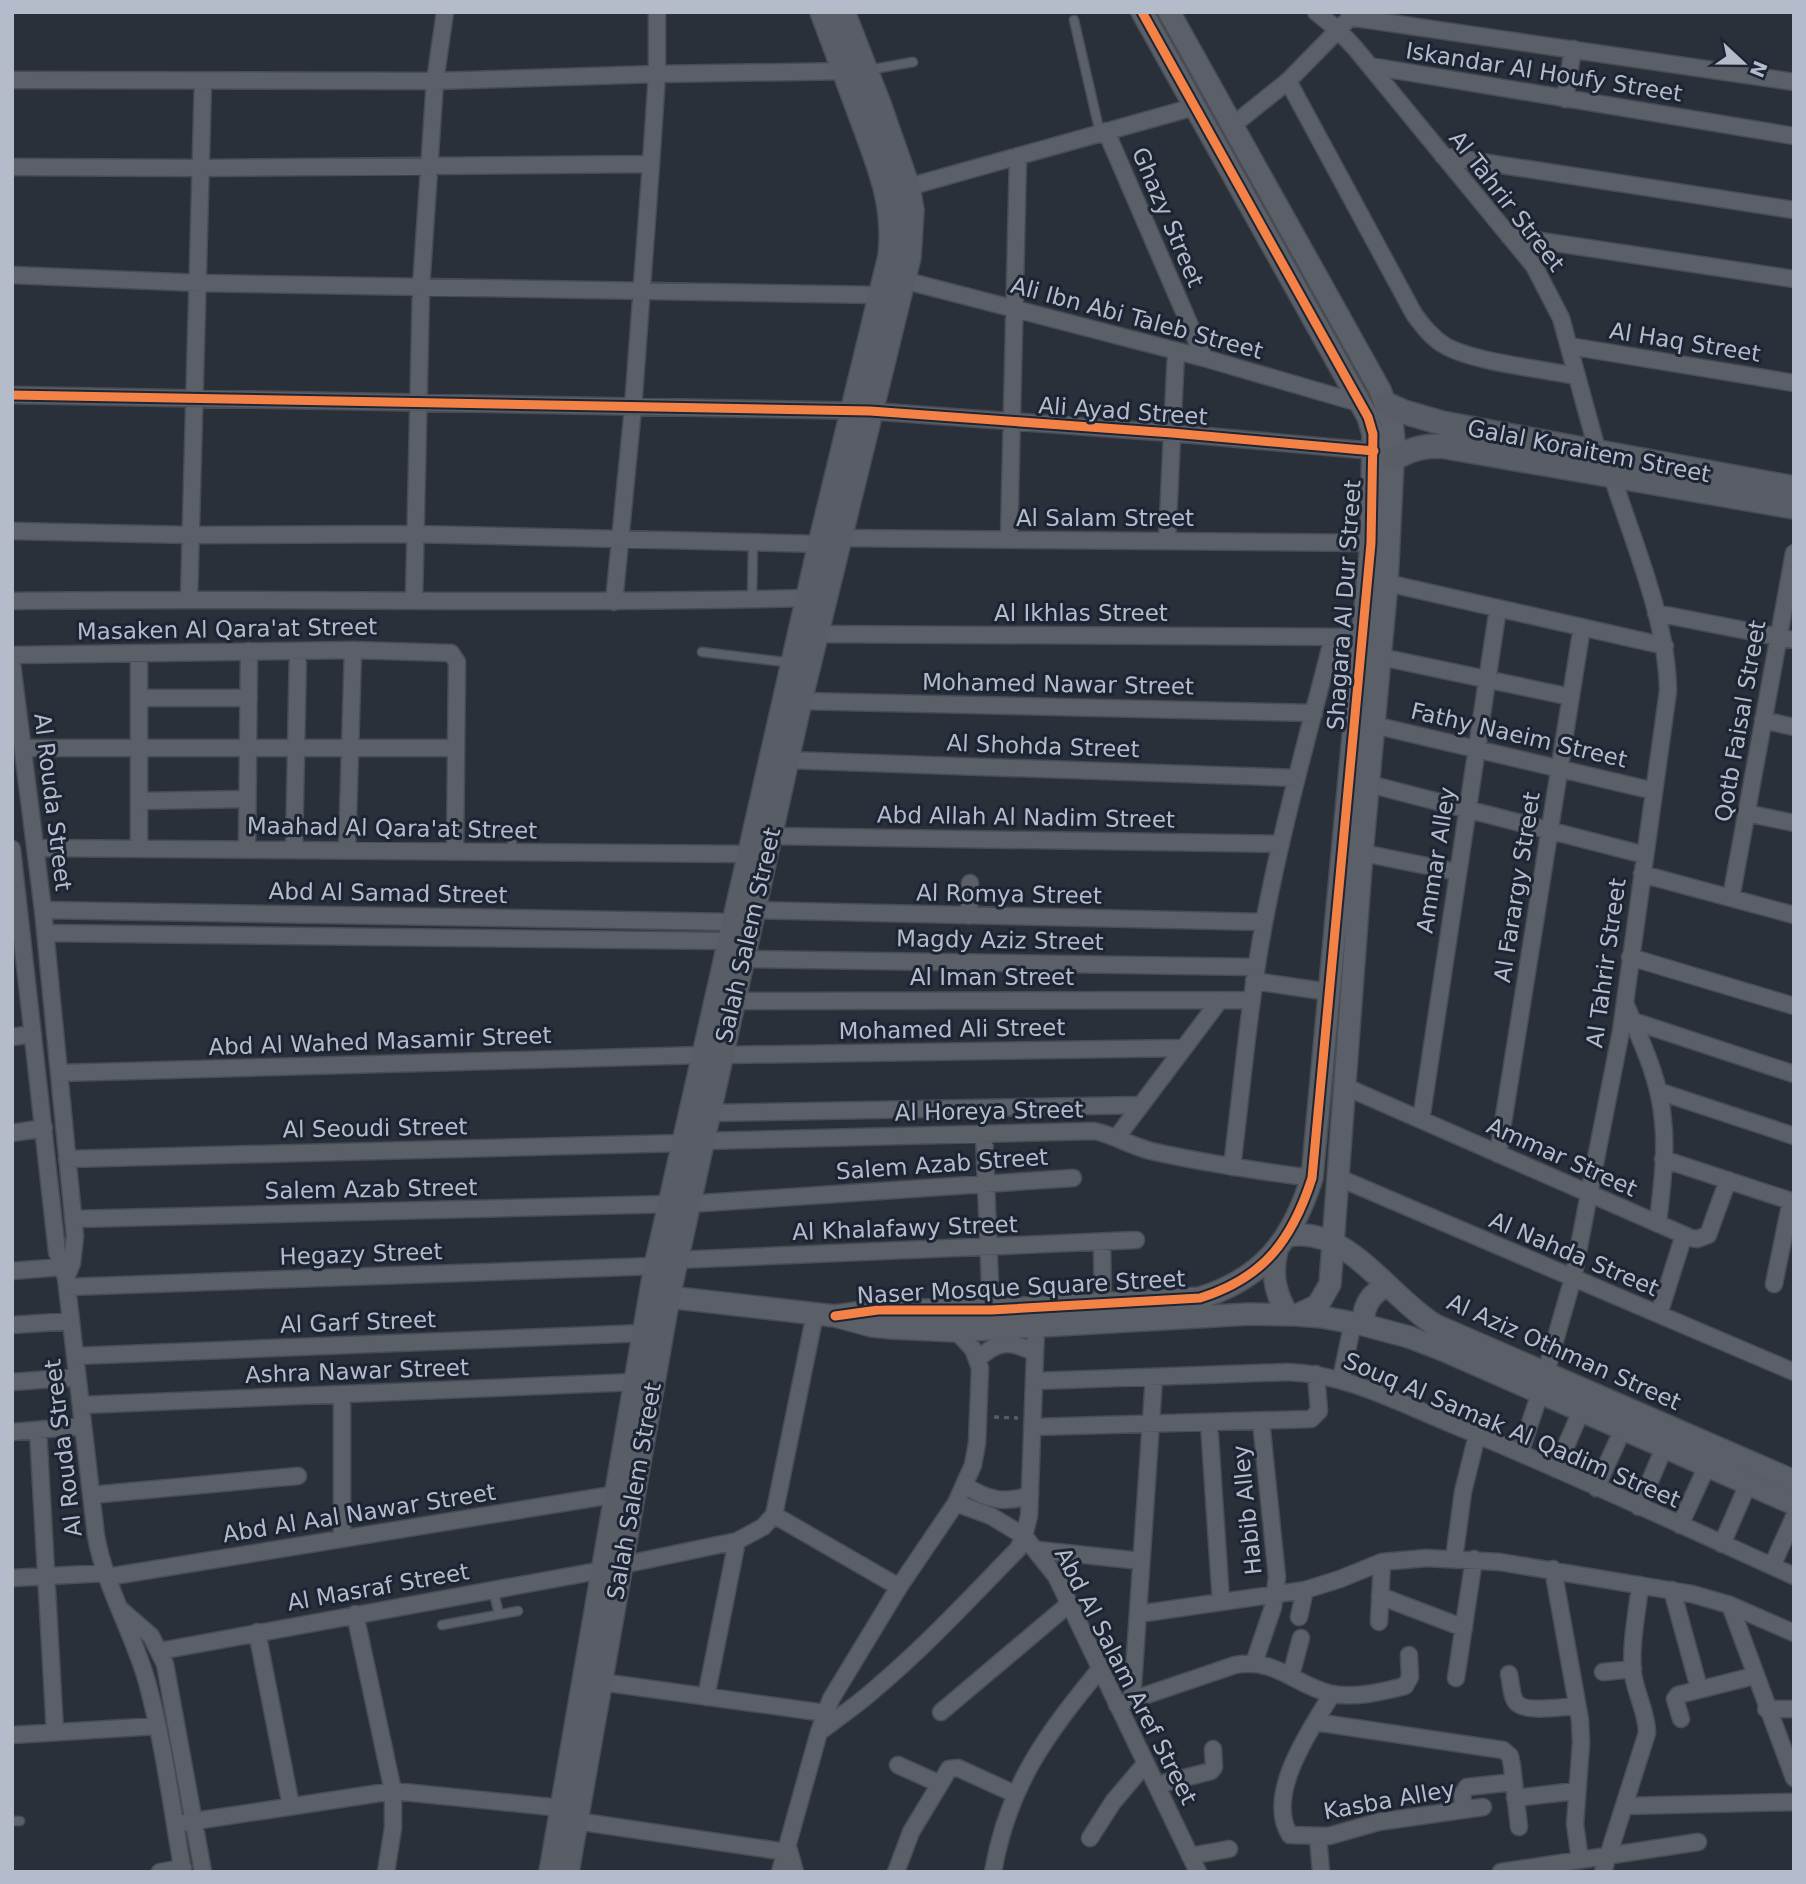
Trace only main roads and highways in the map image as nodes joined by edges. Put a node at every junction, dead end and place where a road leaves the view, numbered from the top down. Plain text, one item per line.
1 (822, 12) edge
2 (843, 12) edge
3 (855, 71) junction
4 (869, 108) junction
5 (1386, 404) road end
6 (860, 411) junction
7 (1460, 438) junction
8 (1384, 455) road end
9 (1794, 488) edge
10 (1794, 507) edge
11 (829, 541) junction
12 (808, 634) junction
13 (734, 941) junction
14 (712, 1055) junction
15 (693, 1142) junction
16 (666, 1263) junction
17 (612, 1568) junction
18 (569, 1814) junction
19 (551, 1872) edge
20 (567, 1872) edge

1 - 3 main road, Salah Salem Street
2 - 3 main road, Salah Salem Street
3 - 4 main road, Salah Salem Street
4 - 6 main road, Salah Salem Street
4 - 6 main road, Salah Salem Street
5 - 7 main road, Galal Koraitem Street
6 - 11 main road, Salah Salem Street
7 - 8 main road, Galal Koraitem Street
7 - 9 main road, Galal Koraitem Street
7 - 10 main road, Galal Koraitem Street
11 - 12 main road, Salah Salem Street
11 - 12 main road, Salah Salem Street
12 - 13 main road, Salah Salem Street
12 - 13 main road, Salah Salem Street
13 - 14 main road, Salah Salem Street
13 - 14 main road, Salah Salem Street
14 - 15 main road, Salah Salem Street
14 - 15 main road, Salah Salem Street
15 - 16 main road, Salah Salem Street
16 - 17 main road, Salah Salem Street
16 - 17 main road, Salah Salem Street
17 - 18 main road, Salah Salem Street
17 - 18 main road, Salah Salem Street
18 - 19 main road, Salah Salem Street
18 - 20 main road, Salah Salem Street

